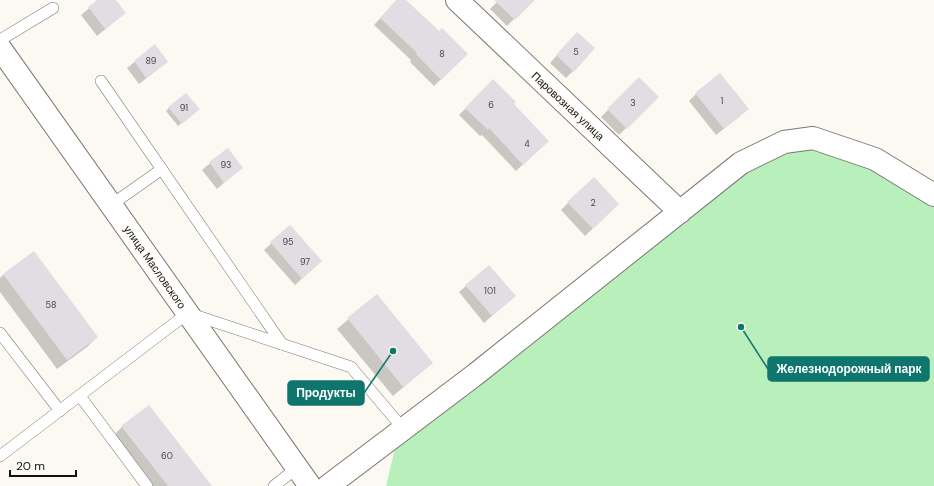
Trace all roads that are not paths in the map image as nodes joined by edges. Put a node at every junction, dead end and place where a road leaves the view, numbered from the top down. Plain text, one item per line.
1 (457, 0) edge
2 (53, 8) dead end
3 (0, 40) edge
4 (0, 48) edge
5 (101, 80) dead end
6 (162, 169) junction
7 (934, 195) edge
8 (111, 205) junction
9 (680, 212) junction
10 (188, 313) junction
11 (0, 333) edge
12 (282, 344) junction
13 (80, 396) junction
14 (60, 411) junction
15 (400, 425) dead end
16 (0, 456) edge
17 (298, 467) junction
18 (147, 486) edge
19 (274, 486) edge
20 (310, 486) edge
21 (328, 486) edge

1 - 9 street, Паровозная улица
2 - 3 lane
4 - 8 street, улица Масловского
5 - 6 lane
6 - 8 lane
6 - 12 lane
7 - 9 street
8 - 10 street, улица Масловского
9 - 21 street
10 - 12 lane
10 - 13 lane
10 - 17 street, улица Масловского
11 - 14 lane
12 - 15 lane
13 - 14 lane
13 - 18 lane
14 - 16 lane
17 - 19 lane
17 - 20 street, улица Масловского

